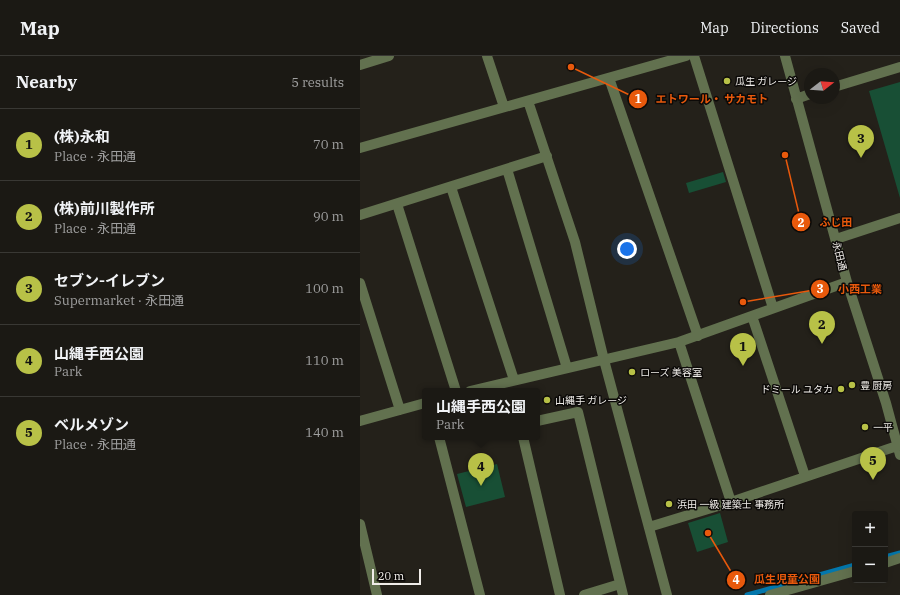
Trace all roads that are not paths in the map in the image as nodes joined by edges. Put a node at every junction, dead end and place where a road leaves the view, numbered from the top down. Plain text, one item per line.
1 (389, 56) edge
2 (488, 56) edge
3 (686, 56) edge
4 (694, 56) edge
5 (785, 56) edge
6 (360, 66) edge
7 (900, 67) edge
8 (609, 78) junction
9 (840, 85) edge
10 (804, 96) edge
11 (796, 99) junction
12 (528, 101) junction
13 (504, 108) junction
14 (360, 148) edge
15 (547, 156) junction
16 (507, 169) junction
17 (451, 187) junction
18 (397, 204) junction
19 (360, 215) edge
20 (900, 218) edge
21 (836, 239) junction
22 (846, 282) junction
23 (360, 283) edge
24 (773, 308) junction
25 (752, 316) junction
26 (698, 336) junction
27 (679, 342) junction
28 (604, 360) junction
29 (567, 368) junction
30 (514, 380) junction
31 (455, 388) edge
32 (482, 388) edge
33 (422, 404) edge
34 (400, 410) junction
35 (540, 420) edge
36 (360, 421) edge
37 (440, 440) edge
38 (524, 440) edge
39 (898, 445) edge
40 (805, 476) junction
41 (731, 502) junction
42 (360, 524) edge
43 (649, 526) junction
44 (900, 558) edge
45 (888, 562) edge
46 (852, 572) edge
47 (620, 584) junction
48 (377, 595) edge
49 (480, 595) edge
50 (560, 595) edge
51 (584, 595) edge
52 (623, 595) edge
53 (667, 595) edge
54 (770, 595) edge

1 - 6 street
2 - 13 street
3 - 8 street
4 - 24 street
5 - 11 street, 永田通
7 - 9 street
8 - 12 street
8 - 26 street
10 - 11 street
11 - 21 street, 永田通
12 - 13 street
12 - 15 street
13 - 14 street
15 - 16 street
15 - 28 street
16 - 17 street
16 - 29 street
17 - 18 street
17 - 30 street
18 - 19 street
18 - 31 street
20 - 21 street
21 - 22 street, 永田通
22 - 24 street
22 - 39 street, 永田通
23 - 34 street
24 - 25 street
25 - 26 street
25 - 40 street
26 - 27 street
27 - 28 street
27 - 41 street
28 - 29 street
28 - 43 street
29 - 30 street
30 - 32 street
33 - 34 street
34 - 36 street
35 - 47 street
37 - 49 street
38 - 50 street
39 - 40 street
40 - 41 street
41 - 43 street
42 - 48 street
43 - 53 street
44 - 45 street
46 - 54 street
47 - 51 street
47 - 52 street

